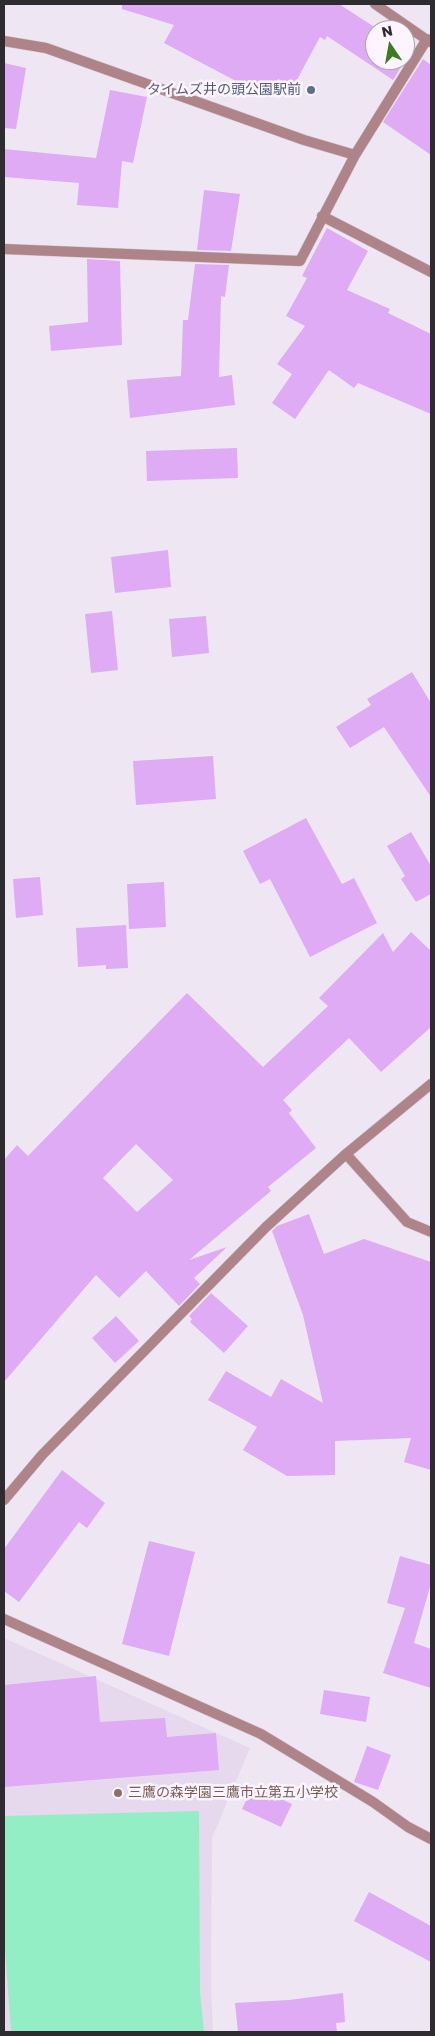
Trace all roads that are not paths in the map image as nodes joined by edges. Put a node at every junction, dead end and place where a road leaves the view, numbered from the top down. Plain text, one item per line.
1 (375, 4) edge
2 (4, 41) edge
3 (429, 41) edge
4 (355, 155) junction
5 (322, 216) junction
6 (4, 249) edge
7 (431, 272) edge
8 (431, 1084) edge
9 (346, 1154) junction
10 (431, 1232) edge
11 (4, 1500) edge
12 (4, 1619) edge
13 (431, 1827) edge
14 (430, 1838) edge

1 - 3 street
2 - 4 street
3 - 4 street
4 - 5 street
5 - 6 street
5 - 7 street
8 - 9 street
9 - 10 street
9 - 11 street
12 - 14 street
13 - 14 street

